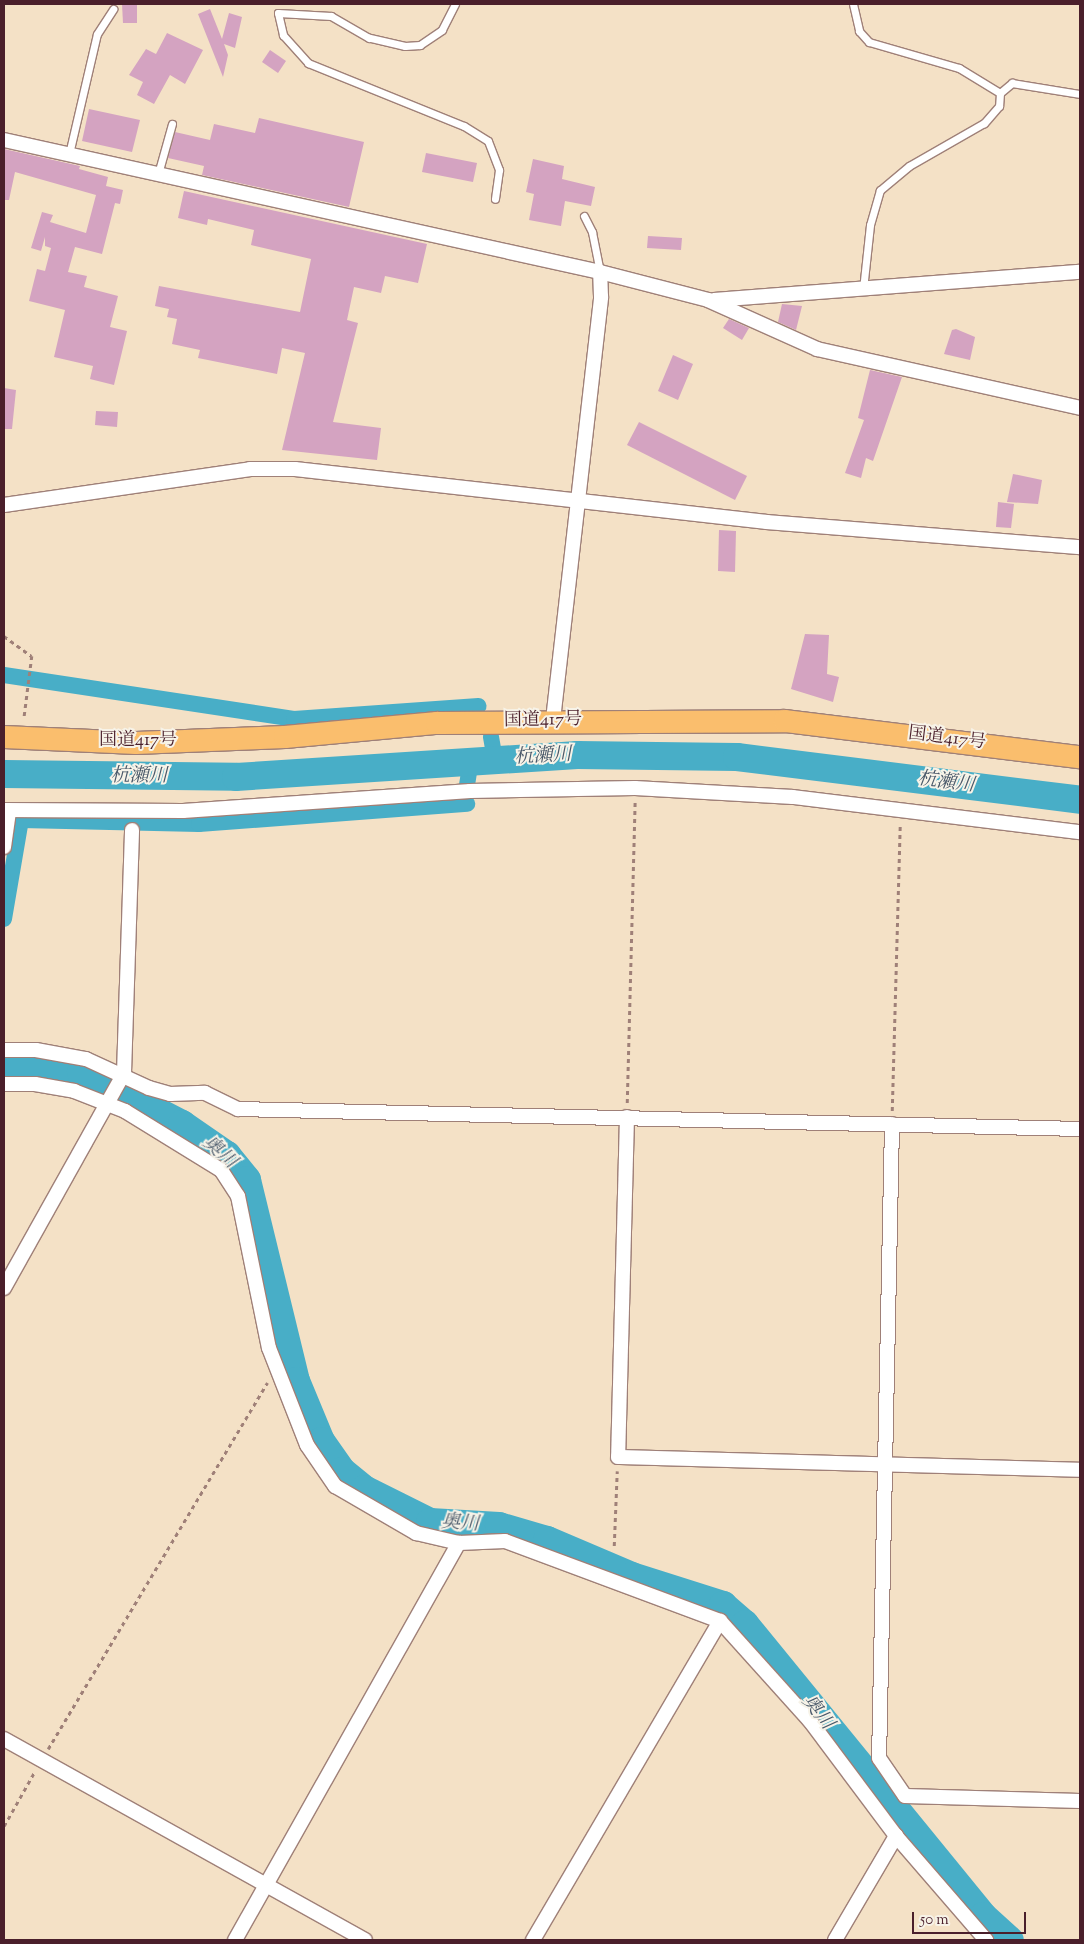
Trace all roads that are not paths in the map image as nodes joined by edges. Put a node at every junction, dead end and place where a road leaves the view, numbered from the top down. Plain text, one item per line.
1 (455, 4) edge
2 (853, 4) edge
3 (113, 9) dead end
4 (1000, 93) junction
5 (1080, 94) edge
6 (172, 124) dead end
7 (4, 140) edge
8 (69, 154) junction
9 (158, 174) junction
10 (495, 198) dead end
11 (584, 216) dead end
12 (600, 272) junction
13 (1080, 272) edge
14 (863, 289) junction
15 (708, 300) junction
16 (1080, 408) edge
17 (578, 501) junction
18 (4, 505) edge
19 (1080, 547) edge
20 (553, 720) junction
21 (13, 738) edge
22 (1080, 757) edge
23 (6, 810) edge
24 (132, 830) dead end
25 (1080, 832) edge
26 (4, 846) edge
27 (4, 1050) edge
28 (124, 1073) junction
29 (4, 1084) edge
30 (110, 1102) junction
31 (627, 1117) junction
32 (892, 1124) junction
33 (1080, 1129) edge
34 (4, 1288) edge
35 (882, 1463) junction
36 (1080, 1470) edge
37 (459, 1543) junction
38 (720, 1621) junction
39 (4, 1739) edge
40 (1080, 1801) edge
41 (896, 1836) junction
42 (267, 1884) junction
43 (235, 1940) edge
44 (365, 1940) edge
45 (533, 1940) edge
46 (835, 1940) edge
47 (986, 1940) edge

1 - 10 lane
2 - 4 lane
3 - 8 lane
4 - 5 lane
4 - 14 lane
6 - 9 lane
7 - 8 street
8 - 9 street
9 - 12 street
11 - 12 lane
12 - 15 street
12 - 17 street
13 - 14 street
14 - 15 street
15 - 16 street
17 - 18 street
17 - 19 street
17 - 20 street
20 - 21 highway, 国道417号
20 - 22 highway, 国道417号
23 - 25 street
23 - 26 street
24 - 28 street
27 - 28 street
28 - 30 street
28 - 31 street
29 - 30 street
30 - 34 street
30 - 37 street
31 - 32 street
31 - 35 street
32 - 33 street
32 - 35 street
35 - 36 street
35 - 40 street
37 - 38 street
37 - 42 street
38 - 41 street
38 - 45 street
39 - 42 street
41 - 46 street
41 - 47 street
42 - 43 street
42 - 44 street

